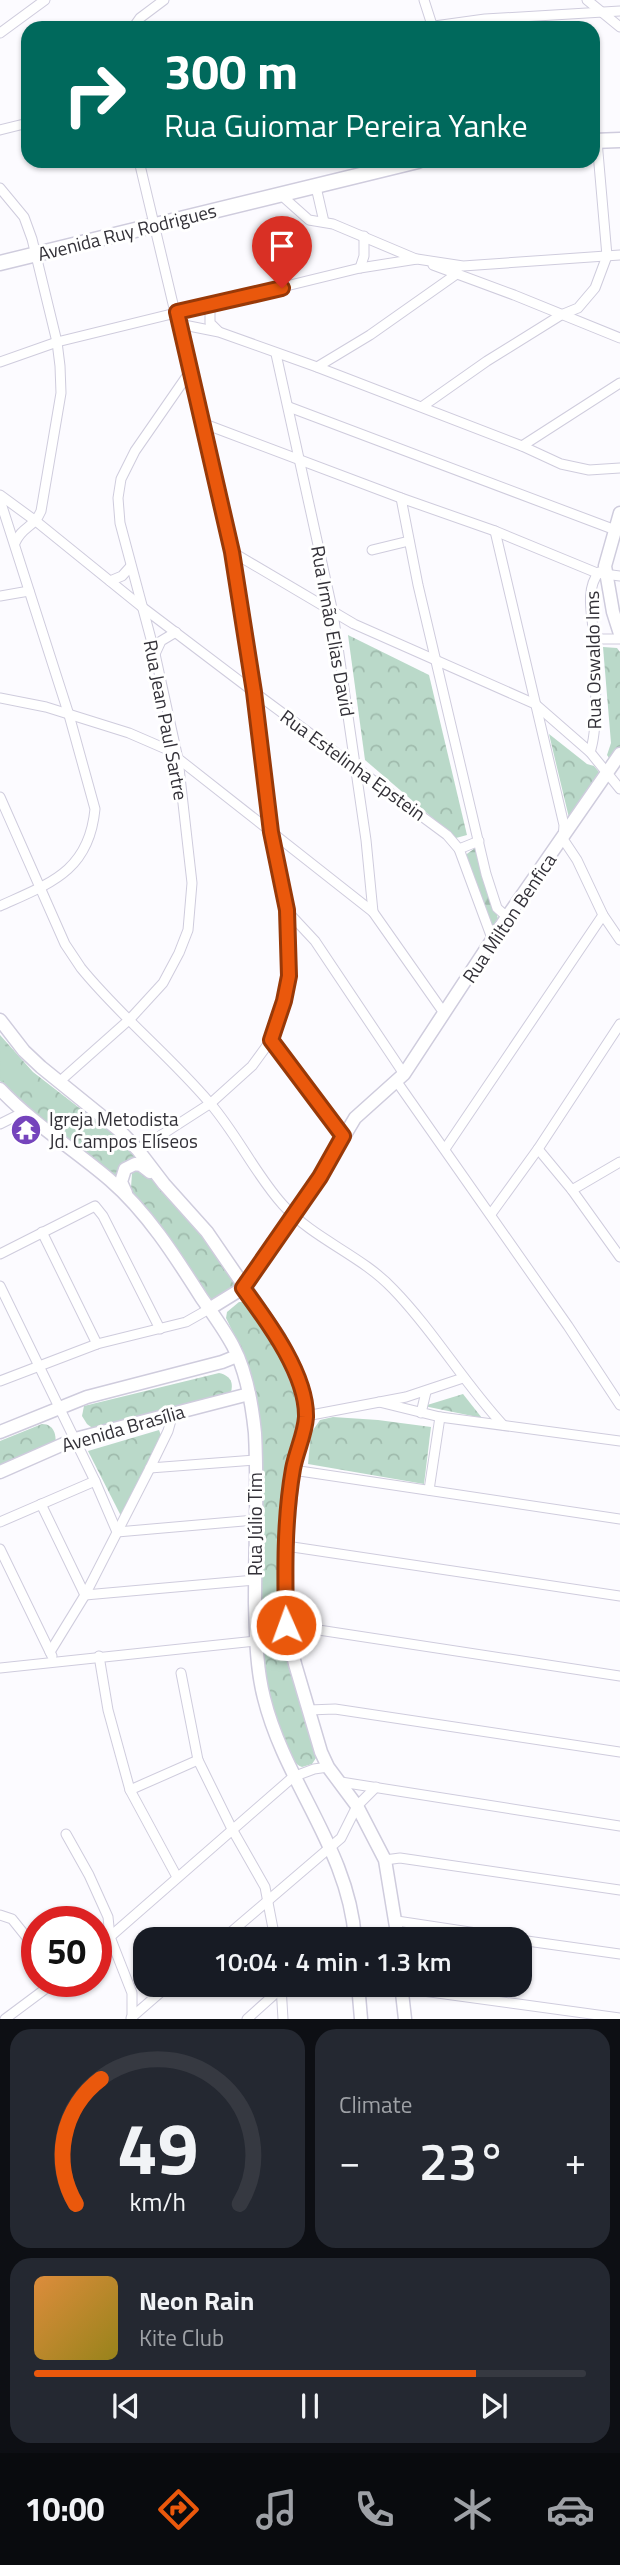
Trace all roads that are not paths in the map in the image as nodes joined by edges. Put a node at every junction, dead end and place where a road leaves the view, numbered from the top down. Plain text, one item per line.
1 (44, 0) edge
2 (164, 0) edge
3 (424, 0) edge
4 (587, 0) edge
5 (620, 11) edge
6 (603, 13) junction
7 (138, 21) edge
8 (431, 21) edge
9 (498, 21) edge
10 (620, 27) edge
11 (0, 33) edge
12 (21, 125) edge
13 (0, 130) edge
14 (620, 140) edge
15 (600, 141) edge
16 (141, 168) edge
17 (391, 168) edge
18 (598, 168) edge
19 (316, 187) junction
20 (0, 188) edge
21 (281, 195) junction
22 (324, 222) junction
23 (154, 225) junction
24 (364, 236) junction
25 (35, 255) junction
26 (620, 255) edge
27 (607, 256) junction
28 (417, 259) junction
29 (0, 263) edge
30 (463, 266) junction
31 (360, 268) junction
32 (457, 275) junction
33 (210, 304) junction
34 (177, 312) junction
35 (561, 316) junction
36 (179, 324) junction
37 (219, 332) junction
38 (620, 338) edge
39 (57, 342) junction
40 (276, 354) junction
41 (0, 362) edge
42 (317, 367) junction
43 (190, 373) junction
44 (620, 383) edge
45 (289, 407) junction
46 (424, 407) junction
47 (202, 423) junction
48 (522, 446) junction
49 (300, 458) junction
50 (620, 468) edge
51 (0, 498) edge
52 (401, 498) junction
53 (620, 513) edge
54 (37, 522) junction
55 (495, 531) junction
56 (617, 531) edge
57 (409, 541) junction
58 (15, 543) junction
59 (372, 550) dead end
60 (232, 552) junction
61 (131, 566) junction
62 (602, 571) junction
63 (620, 576) edge
64 (110, 581) junction
65 (29, 591) junction
66 (0, 596) edge
67 (142, 607) junction
68 (333, 613) junction
69 (176, 632) junction
70 (620, 637) edge
71 (594, 639) junction
72 (155, 654) junction
73 (436, 659) junction
74 (254, 692) junction
75 (0, 698) edge
76 (536, 704) junction
77 (69, 715) junction
78 (590, 752) junction
79 (620, 754) edge
80 (178, 759) junction
81 (355, 768) junction
82 (607, 772) junction
83 (620, 789) edge
84 (0, 797) edge
85 (271, 832) junction
86 (563, 838) junction
87 (480, 841) junction
88 (459, 849) junction
89 (41, 888) junction
90 (0, 906) edge
91 (287, 910) junction
92 (373, 912) junction
93 (603, 915) junction
94 (507, 917) junction
95 (620, 940) edge
96 (493, 941) junction
97 (444, 1013) junction
98 (130, 1019) junction
99 (0, 1020) edge
100 (620, 1024) edge
101 (271, 1040) junction
102 (401, 1078) junction
103 (60, 1082) junction
104 (0, 1089) edge
105 (211, 1103) junction
106 (24, 1112) junction
107 (0, 1124) edge
108 (343, 1136) junction
109 (445, 1149) junction
110 (538, 1149) junction
111 (138, 1150) junction
112 (620, 1162) edge
113 (164, 1184) junction
114 (572, 1190) junction
115 (126, 1195) junction
116 (491, 1214) junction
117 (293, 1215) junction
118 (42, 1232) junction
119 (618, 1251) edge
120 (0, 1254) edge
121 (233, 1272) junction
122 (254, 1273) junction
123 (0, 1286) edge
124 (243, 1288) junction
125 (209, 1309) junction
126 (160, 1329) junction
127 (97, 1343) junction
128 (237, 1356) junction
129 (40, 1364) junction
130 (463, 1378) junction
131 (0, 1381) edge
132 (426, 1392) junction
133 (249, 1394) junction
134 (379, 1402) junction
135 (620, 1405) edge
136 (59, 1407) junction
137 (173, 1413) junction
138 (421, 1413) junction
139 (306, 1416) junction
140 (440, 1416) junction
141 (503, 1424) junction
142 (0, 1432) edge
143 (75, 1439) junction
144 (620, 1441) edge
145 (255, 1460) junction
146 (150, 1468) junction
147 (293, 1469) junction
148 (0, 1472) edge
149 (95, 1481) junction
150 (429, 1490) junction
151 (41, 1504) junction
152 (620, 1519) edge
153 (255, 1520) junction
154 (0, 1522) edge
155 (117, 1532) junction
156 (286, 1546) junction
157 (0, 1549) edge
158 (255, 1580) junction
159 (85, 1595) junction
160 (620, 1596) edge
161 (286, 1625) junction
162 (256, 1641) junction
163 (52, 1656) junction
164 (99, 1656) junction
165 (0, 1668) edge
166 (181, 1673) dead end
167 (620, 1676) edge
168 (309, 1710) junction
169 (620, 1752) edge
170 (198, 1760) junction
171 (328, 1767) junction
172 (293, 1777) junction
173 (341, 1782) junction
174 (376, 1787) junction
175 (130, 1790) junction
176 (357, 1806) junction
177 (620, 1826) edge
178 (232, 1829) junction
179 (66, 1834) dead end
180 (330, 1846) junction
181 (385, 1860) junction
182 (177, 1877) junction
183 (620, 1889) edge
184 (269, 1898) junction
185 (103, 1906) edge
186 (0, 1915) edge
187 (397, 1921) junction
188 (236, 1927) edge
189 (273, 1927) edge
190 (354, 1927) edge
191 (397, 1927) edge
192 (437, 1927) edge
193 (21, 1930) edge
194 (112, 1935) edge
195 (532, 1941) edge
196 (112, 1942) edge
197 (620, 1954) edge
198 (35, 1997) edge
199 (155, 1997) edge
200 (270, 1997) edge
201 (282, 1997) edge
202 (359, 1997) edge
203 (402, 1997) edge
204 (476, 1997) edge
205 (131, 2018) edge
206 (620, 2018) edge
207 (5, 2019) edge
208 (247, 2019) edge
209 (283, 2019) edge
210 (361, 2019) edge
211 (405, 2019) edge

1 - 11 street
2 - 7 street
3 - 8 street
4 - 6 street
5 - 6 street
6 - 9 street
6 - 10 street
12 - 13 street
14 - 15 main road
16 - 23 street
17 - 19 main road, Avenida Ruy Rodrigues
18 - 27 street
19 - 21 main road, Avenida Ruy Rodrigues
19 - 22 street
20 - 25 street
21 - 22 street
21 - 23 main road, Avenida Ruy Rodrigues
22 - 24 street
23 - 25 main road, Avenida Ruy Rodrigues
23 - 34 street
24 - 28 street
24 - 31 street
25 - 29 main road, Avenida Ruy Rodrigues
25 - 39 street
26 - 27 street
27 - 30 street
27 - 35 street
28 - 30 street
28 - 31 street
28 - 32 street
30 - 32 street
31 - 33 street
32 - 35 street
32 - 42 street
33 - 34 street
33 - 37 street
34 - 36 street
34 - 39 street
35 - 38 street
35 - 46 street
36 - 37 street
36 - 43 street
37 - 40 street
39 - 41 street
39 - 54 street
40 - 42 street
40 - 45 street, Rua Irmão Elias David
42 - 46 street
43 - 47 street
43 - 61 street, Rua Jean Paul Sartre
44 - 48 street
45 - 49 street, Rua Irmão Elias David
45 - 56 street
46 - 48 street
47 - 49 street
47 - 60 street
48 - 50 street
49 - 52 street
49 - 68 street, Rua Irmão Elias David
51 - 54 street, Rua Estelinha Epstein
51 - 58 street
52 - 55 street
52 - 57 street
53 - 56 main road, Rua Oswaldo Ims
54 - 58 street
54 - 64 street, Rua Estelinha Epstein
55 - 62 street
55 - 76 street
56 - 62 main road, Rua Oswaldo Ims
57 - 59 street
57 - 73 street
58 - 65 street
60 - 68 street
60 - 74 street
61 - 64 street
61 - 67 street, Rua Jean Paul Sartre
62 - 63 street
62 - 70 main road
62 - 71 street, Rua Oswaldo Ims
64 - 67 street, Rua Estelinha Epstein
65 - 66 street
65 - 77 street
67 - 69 street, Rua Estelinha Epstein
67 - 72 street, Rua Jean Paul Sartre
68 - 73 street
68 - 81 street, Rua Irmão Elias David
69 - 72 street
69 - 74 street, Rua Estelinha Epstein
70 - 71 street
71 - 78 street, Rua Oswaldo Ims
72 - 80 street, Rua Jean Paul Sartre
73 - 76 street
73 - 87 street
74 - 81 street, Rua Estelinha Epstein
74 - 85 street
75 - 77 street
76 - 78 street
76 - 86 street
77 - 80 street
77 - 89 street
78 - 82 street, Rua Oswaldo Ims
79 - 82 main road, Rua Milton Benfica
80 - 85 street
80 - 98 street, Rua Jean Paul Sartre
81 - 88 street, Rua Estelinha Epstein
81 - 92 street, Rua Irmão Elias David
82 - 83 street, Rua Oswaldo Ims
82 - 86 main road, Rua Milton Benfica
84 - 89 street
85 - 91 street
85 - 92 street
86 - 93 street
86 - 94 main road, Rua Milton Benfica
87 - 88 street
87 - 94 street
88 - 96 street, Rua Estelinha Epstein
89 - 90 street
89 - 98 street
91 - 101 street
91 - 102 street
92 - 97 street
93 - 95 street
93 - 109 street
94 - 96 main road, Rua Milton Benfica
96 - 97 main road, Rua Milton Benfica
97 - 102 main road, Rua Milton Benfica
98 - 103 street, Rua Jean Paul Sartre
98 - 105 street
99 - 103 main road
100 - 110 street
101 - 105 street
101 - 108 street
102 - 108 main road, Rua Milton Benfica
102 - 109 street
103 - 111 main road
104 - 106 main road, Rua Júlio Tim
105 - 111 street
105 - 117 street
106 - 107 street
106 - 115 main road, Rua Júlio Tim
108 - 117 main road, Rua Milton Benfica
109 - 116 street
110 - 114 street
110 - 116 street
111 - 113 main road
112 - 114 street
113 - 115 main road
113 - 121 main road
114 - 119 street
115 - 125 main road, Rua Júlio Tim
116 - 135 street
117 - 122 main road, Rua Milton Benfica
117 - 130 street
118 - 120 street
118 - 126 street
118 - 127 street
121 - 122 main road
121 - 124 main road
122 - 124 main road, Rua Milton Benfica
123 - 129 street
124 - 125 main road
124 - 139 main road
125 - 126 street
125 - 128 main road, Rua Júlio Tim
126 - 127 street
127 - 129 street
128 - 133 main road, Rua Júlio Tim
128 - 136 main road, Avenida Brasília
129 - 131 street
129 - 136 street
130 - 132 street
130 - 141 street
132 - 134 street
132 - 138 street
133 - 137 main road, Avenida Brasília
133 - 145 main road, Rua Júlio Tim
134 - 138 street
134 - 139 street
136 - 142 main road, Avenida Brasília
136 - 143 street
137 - 143 main road, Avenida Brasília
137 - 146 street
138 - 140 street
139 - 147 main road
140 - 141 street
140 - 150 street
141 - 144 street
143 - 148 main road, Avenida Brasília
143 - 149 street
145 - 146 street
145 - 153 main road, Rua Júlio Tim
146 - 155 street
147 - 150 street
147 - 156 main road
149 - 151 street
149 - 155 street
150 - 152 street
151 - 154 street
151 - 159 street
153 - 155 street
153 - 158 main road, Rua Júlio Tim
155 - 159 street
156 - 160 street
156 - 161 main road
157 - 163 street
158 - 159 street
158 - 162 main road, Rua Júlio Tim
159 - 163 street
161 - 167 street
161 - 168 main road
162 - 164 street
162 - 172 main road, Rua Júlio Tim
163 - 164 street
163 - 165 street
164 - 175 street
166 - 170 street
168 - 169 street
168 - 171 main road
170 - 175 street
170 - 178 street
171 - 172 street
171 - 173 main road
172 - 178 street
172 - 180 main road, Rua Júlio Tim
173 - 174 street
173 - 176 main road
174 - 176 street
174 - 177 street
175 - 182 street
176 - 180 street
176 - 181 main road
178 - 182 street
178 - 184 street
179 - 185 street
180 - 184 street
180 - 190 main road, Rua Júlio Tim
181 - 183 street
181 - 187 main road
182 - 194 street
184 - 188 street
184 - 189 street
186 - 193 street
187 - 191 main road
187 - 192 street
195 - 197 street
196 - 205 street
198 - 207 street
199 - 205 street
200 - 208 street
201 - 209 street
202 - 210 main road
203 - 211 main road
204 - 206 street

